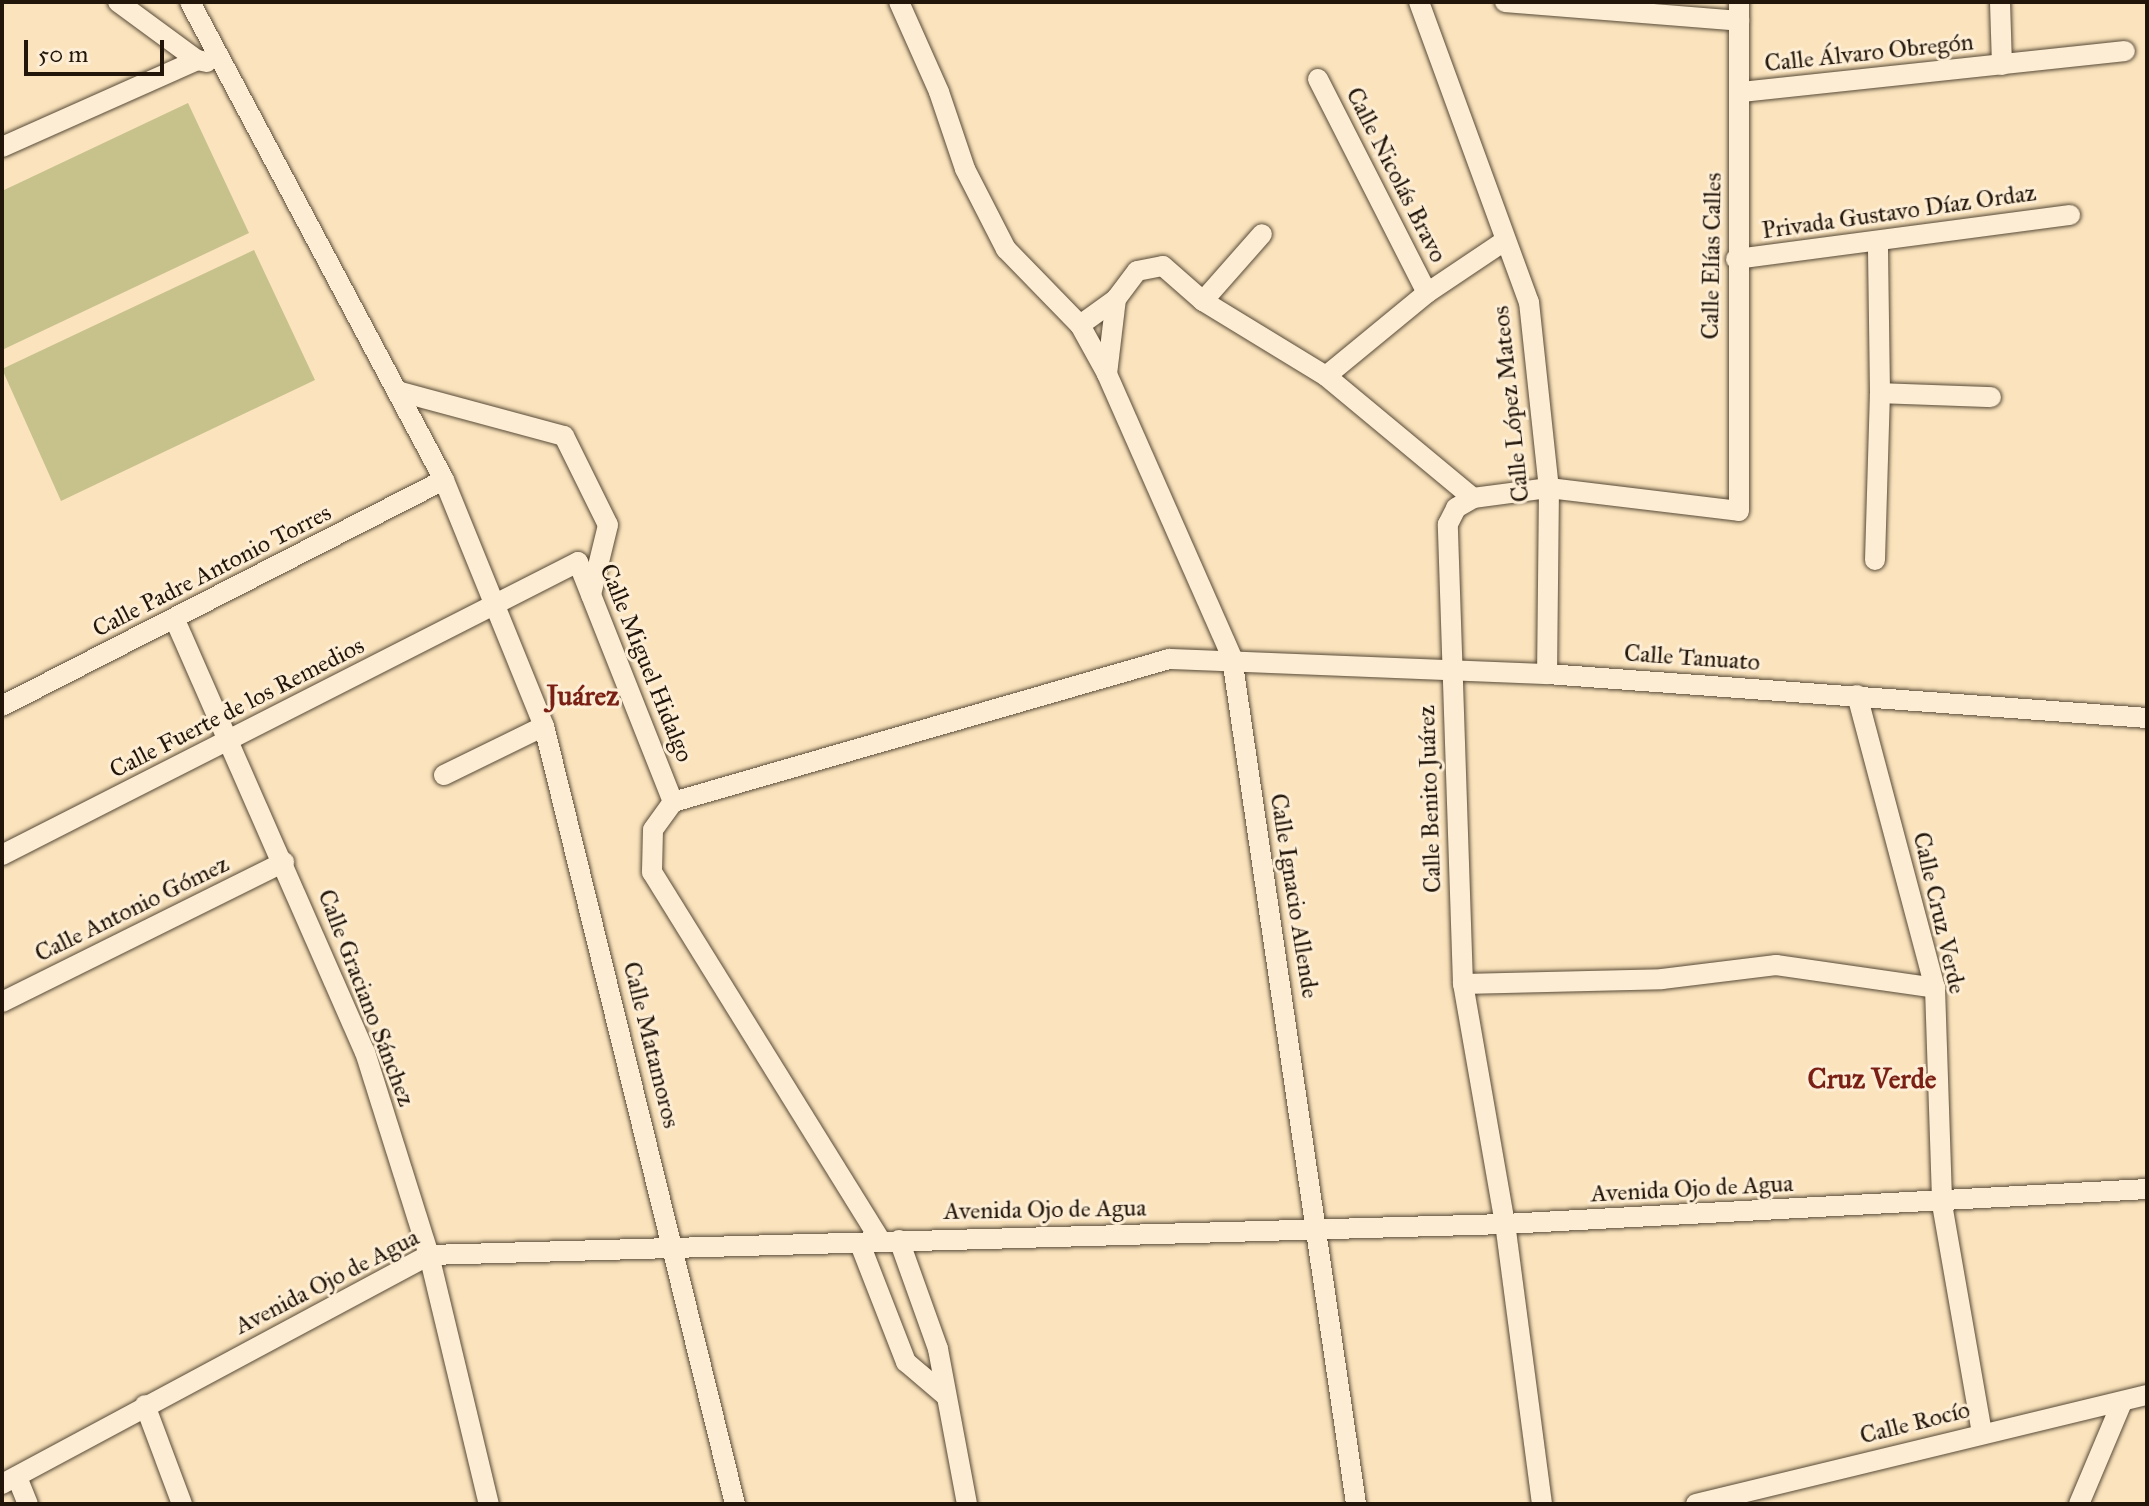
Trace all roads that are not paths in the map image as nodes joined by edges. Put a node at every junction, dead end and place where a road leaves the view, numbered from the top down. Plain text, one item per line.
1 (118, 2) edge
2 (190, 2) edge
3 (899, 2) edge
4 (1419, 2) edge
5 (1505, 2) edge
6 (2000, 2) edge
7 (1739, 12) edge
8 (2125, 51) dead end
9 (197, 60) junction
10 (223, 64) junction
11 (2002, 65) junction
12 (1318, 79) dead end
13 (1742, 92) junction
14 (2, 147) edge
15 (2070, 215) dead end
16 (1262, 234) dead end
17 (1503, 242) junction
18 (1878, 244) junction
19 (1736, 259) junction
20 (1427, 293) junction
21 (1116, 299) junction
22 (1203, 301) junction
23 (1080, 325) junction
24 (1107, 374) junction
25 (1326, 376) junction
26 (397, 391) junction
27 (1880, 393) junction
28 (1991, 397) dead end
29 (444, 480) junction
30 (1549, 488) junction
31 (1473, 498) junction
32 (1875, 560) dead end
33 (591, 595) junction
34 (494, 606) junction
35 (175, 620) junction
36 (1232, 658) junction
37 (1451, 673) junction
38 (1547, 674) junction
39 (1857, 695) junction
40 (2, 706) edge
41 (2147, 718) edge
42 (544, 726) junction
43 (232, 742) junction
44 (444, 775) dead end
45 (673, 802) junction
46 (2, 855) edge
47 (284, 862) junction
48 (1463, 984) junction
49 (1935, 988) junction
50 (2, 1002) edge
51 (2147, 1189) edge
52 (1942, 1204) junction
53 (1505, 1224) junction
54 (1318, 1229) junction
55 (880, 1242) junction
56 (676, 1247) junction
57 (429, 1255) junction
58 (2147, 1395) edge
59 (946, 1396) junction
60 (2122, 1402) junction
61 (145, 1405) junction
62 (1982, 1433) junction
63 (10, 1481) edge
64 (28, 1504) edge
65 (182, 1504) edge
66 (489, 1504) edge
67 (735, 1504) edge
68 (967, 1504) edge
69 (1356, 1504) edge
70 (1542, 1504) edge
71 (1696, 1504) edge
72 (2079, 1504) edge

1 - 9 street
2 - 10 street
3 - 23 street, Calle Ignacio Allende
4 - 17 street, Calle López Mateos
5 - 7 street
6 - 11 street
7 - 13 street, Calle Elías Calles
8 - 11 street, Calle Álvaro Obregón
9 - 10 street
9 - 14 street
10 - 26 street
11 - 13 street, Calle Álvaro Obregón
12 - 20 street, Calle Nicolás Bravo
13 - 19 street, Calle Elías Calles
15 - 18 street, Privada Gustavo Díaz Ordaz
16 - 22 street
17 - 20 street
17 - 30 street, Calle López Mateos
18 - 19 street, Privada Gustavo Díaz Ordaz
18 - 27 street
19 - 30 street, Calle Elías Calles
20 - 25 street
21 - 22 street
21 - 23 street
21 - 24 street
22 - 25 street
23 - 24 street, Calle Ignacio Allende
24 - 36 street, Calle Ignacio Allende
25 - 31 street
26 - 29 street
26 - 33 street
27 - 28 street
27 - 32 street
29 - 34 street
29 - 35 street, Calle Padre Antonio Torres
30 - 31 street
30 - 38 street, Calle López Mateos
31 - 37 street, Calle Benito Juárez
33 - 34 street, Calle Miguel Hidalgo
33 - 45 street, Calle Miguel Hidalgo
34 - 42 street, Calle Matamoros
34 - 43 street, Calle Fuerte de los Remedios
35 - 40 street, Calle Padre Antonio Torres
35 - 43 street, Calle Graciano Sánchez
36 - 37 street, Calle Tanuato
36 - 45 street, Calle Tanuato
36 - 54 street, Calle Ignacio Allende
37 - 38 street, Calle Tanuato
37 - 48 street, Calle Benito Juárez
38 - 39 street, Calle Tanuato
39 - 41 street, Calle Tanuato
39 - 49 street, Calle Cruz Verde
42 - 44 street
42 - 56 street, Calle Matamoros
43 - 46 street, Calle Fuerte de los Remedios
43 - 47 street, Calle Graciano Sánchez
45 - 55 street, Calle Miguel Hidalgo
47 - 50 street, Calle Antonio Gómez
47 - 57 street, Calle Graciano Sánchez
48 - 49 street
48 - 53 street, Calle Benito Juárez
49 - 52 street, Calle Cruz Verde
51 - 52 street, Avenida Ojo de Agua
52 - 53 street, Avenida Ojo de Agua
52 - 62 street, Calle Cruz Verde
53 - 54 street, Avenida Ojo de Agua
53 - 70 street, Calle Benito Juárez
54 - 55 street, Avenida Ojo de Agua
54 - 69 street, Calle Ignacio Allende
55 - 56 street, Avenida Ojo de Agua
55 - 59 street, Calle Miguel Hidalgo
55 - 59 street, Calle Miguel Hidalgo
56 - 57 street, Avenida Ojo de Agua
56 - 67 street, Calle Matamoros
57 - 61 street, Avenida Ojo de Agua
57 - 66 street, Calle Graciano Sánchez
58 - 60 street, Calle Rocío
59 - 68 street, Calle Miguel Hidalgo
60 - 62 street, Calle Rocío
60 - 72 street
61 - 63 street, Avenida Ojo de Agua
61 - 65 street
62 - 71 street, Calle Rocío
63 - 64 street

